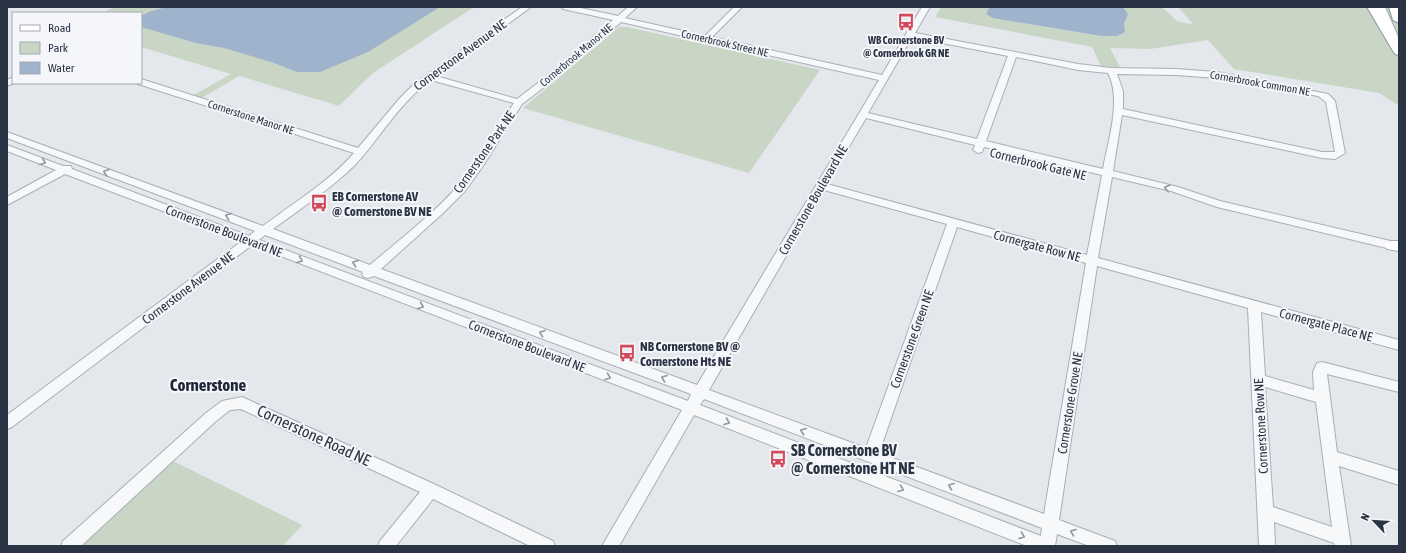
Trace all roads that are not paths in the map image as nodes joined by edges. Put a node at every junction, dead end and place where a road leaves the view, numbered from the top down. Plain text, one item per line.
1 (527, 7) edge
2 (566, 7) edge
3 (633, 7) edge
4 (738, 7) edge
5 (926, 7) edge
6 (1372, 7) edge
7 (1380, 7) edge
8 (1394, 7) edge
9 (618, 19) junction
10 (1399, 20) edge
11 (909, 34) junction
12 (706, 39) junction
13 (1399, 51) edge
14 (1013, 54) junction
15 (1111, 71) junction
16 (428, 77) junction
17 (884, 78) junction
18 (142, 82) edge
19 (519, 102) junction
20 (1118, 111) junction
21 (861, 118) junction
22 (7, 135) edge
23 (979, 146) junction
24 (7, 148) edge
25 (360, 152) junction
26 (78, 162) junction
27 (63, 170) junction
28 (1107, 177) junction
29 (821, 186) junction
30 (7, 202) edge
31 (953, 223) junction
32 (265, 230) junction
33 (250, 241) junction
34 (1397, 246) edge
35 (1092, 261) junction
36 (373, 270) junction
37 (359, 282) junction
38 (1254, 305) junction
39 (1399, 345) edge
40 (1258, 379) junction
41 (1399, 387) edge
42 (700, 392) junction
43 (1322, 398) junction
44 (691, 408) junction
45 (7, 423) edge
46 (870, 456) junction
47 (1331, 457) junction
48 (1399, 478) edge
49 (431, 490) junction
50 (1266, 512) junction
51 (1051, 523) junction
52 (1342, 542) edge
53 (69, 546) edge
54 (386, 546) edge
55 (547, 546) edge
56 (610, 546) edge
57 (1047, 546) edge
58 (1109, 546) edge
59 (1267, 546) edge

1 - 16 street, Cornerstone Avenue NE
2 - 9 street, Cornerbrook Street NE
3 - 9 street, Cornerbrook Manor NE
4 - 12 street
5 - 11 street, Cornerstone Boulevard NE
6 - 13 highway
7 - 13 main road
8 - 10 highway
9 - 12 street, Cornerbrook Street NE
9 - 19 street, Cornerbrook Manor NE
11 - 14 street, Cornerbrook Common NE
11 - 17 street, Cornerstone Boulevard NE
12 - 17 street, Cornerbrook Street NE
14 - 15 street, Cornerbrook Common NE
14 - 23 street
15 - 20 street, Cornerstone Grove NE
15 - 20 street, Cornerbrook Common NE
16 - 19 street
16 - 25 street, Cornerstone Avenue NE
17 - 21 street, Cornerstone Boulevard NE
18 - 25 street, Cornerstone Manor NE
19 - 36 street, Cornerstone Park NE
20 - 28 street, Cornerstone Grove NE
21 - 23 street, Cornerbrook Gate NE
21 - 29 street, Cornerstone Boulevard NE
22 - 26 street, Cornerstone Boulevard NE
23 - 28 street, Cornerbrook Gate NE
24 -> 27 street, Cornerstone Boulevard NE
25 - 32 street, Cornerstone Avenue NE
26 - 27 street
32 -> 26 street, Cornerstone Boulevard NE
27 - 30 street
27 - 33 street, Cornerstone Boulevard NE
28 - 34 street, Cornerbrook Gate NE
28 - 35 street, Cornerstone Grove NE
29 - 31 street, Cornergate Row NE
29 - 42 street, Cornerstone Boulevard NE
31 - 35 street, Cornergate Row NE
31 - 46 street, Cornerstone Green NE
32 - 33 street, Cornerstone Avenue NE
36 -> 32 street, Cornerstone Boulevard NE
33 -> 37 street, Cornerstone Boulevard NE
33 - 45 street, Cornerstone Avenue NE
35 - 38 street, Cornergate Row NE
35 - 51 street, Cornerstone Grove NE
36 - 37 street, Cornerstone Park NE
42 -> 36 street, Cornerstone Boulevard NE
37 -> 44 street, Cornerstone Boulevard NE
38 - 39 street, Cornergate Place NE
38 - 40 street, Cornerstone Row NE
40 - 43 street
40 - 50 street, Cornerstone Row NE
41 - 43 street
42 - 44 street
46 -> 42 street, Cornerstone Boulevard NE
43 - 47 street
44 - 56 street
44 -> 57 street, Cornerstone Boulevard NE
51 -> 46 street, Cornerstone Boulevard NE
47 - 48 street
47 - 52 street
49 - 53 street, Cornerstone Road NE
49 - 54 street
49 - 55 street, Cornerstone Road NE
50 - 52 street
50 - 59 street, Cornerstone Row NE
51 - 57 street, Cornerstone Grove NE
58 -> 51 street, Cornerstone Boulevard NE

